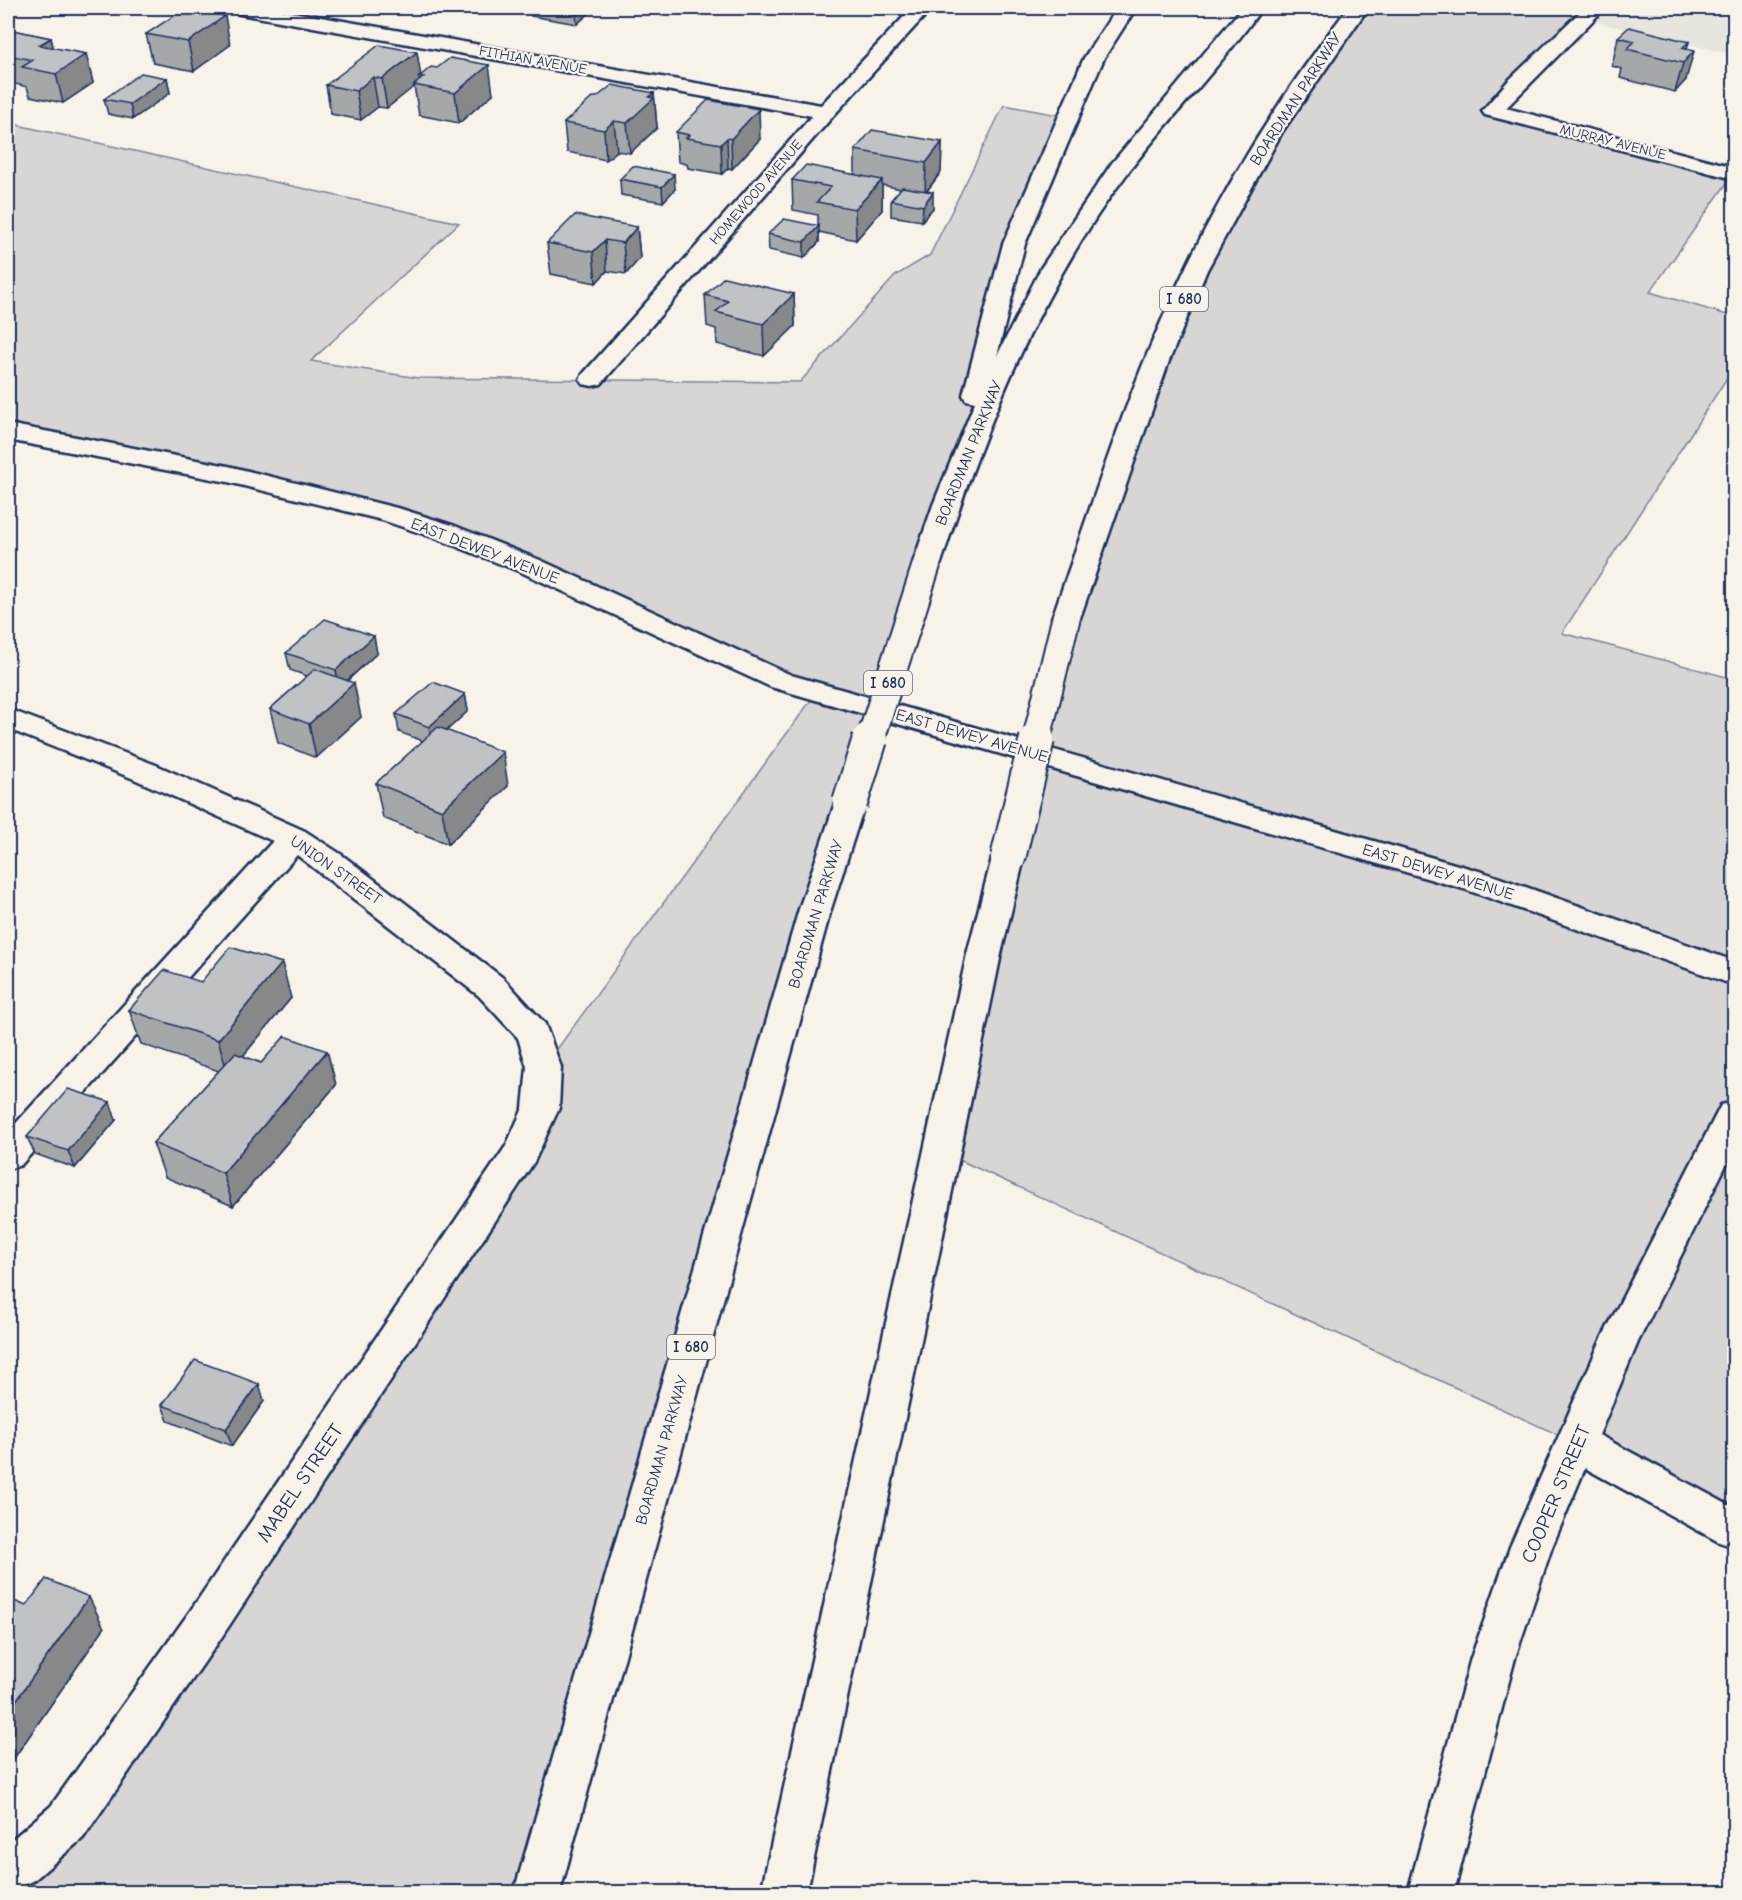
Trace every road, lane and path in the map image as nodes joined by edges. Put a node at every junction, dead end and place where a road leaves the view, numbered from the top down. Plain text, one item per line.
1 (240, 8) edge
2 (922, 8) edge
3 (1126, 8) edge
4 (1252, 8) edge
5 (1358, 8) edge
6 (1596, 8) edge
7 (826, 112) junction
8 (1734, 173) edge
9 (592, 379) dead end
10 (8, 432) edge
11 (946, 505) junction
12 (8, 718) edge
13 (294, 838) junction
14 (1734, 974) edge
15 (544, 1067) joint
16 (1734, 1115) edge
17 (8, 1155) edge
18 (1578, 1444) junction
19 (1734, 1528) edge
20 (8, 1869) edge
21 (537, 1893) edge
22 (784, 1893) edge
23 (1431, 1893) edge

1 - 7 main road, FITHIAN AVENUE
2 - 7 main road, HOMEWOOD AVENUE
3 - 11 main road
4 - 11 main road, BOARDMAN PARKWAY / I 680
5 - 22 main road, BOARDMAN PARKWAY / I 680, bridge
6 - 8 main road, MURRAY AVENUE
7 - 9 main road, HOMEWOOD AVENUE
10 - 14 main road, EAST DEWEY AVENUE
11 - 21 main road, BOARDMAN PARKWAY / I 680, bridge
12 - 13 main road, UNION STREET
13 - 15 main road, UNION STREET
13 - 17 main road
15 - 20 main road, MABEL STREET
16 - 18 main road, COOPER STREET
18 - 19 main road
18 - 23 main road, COOPER STREET

